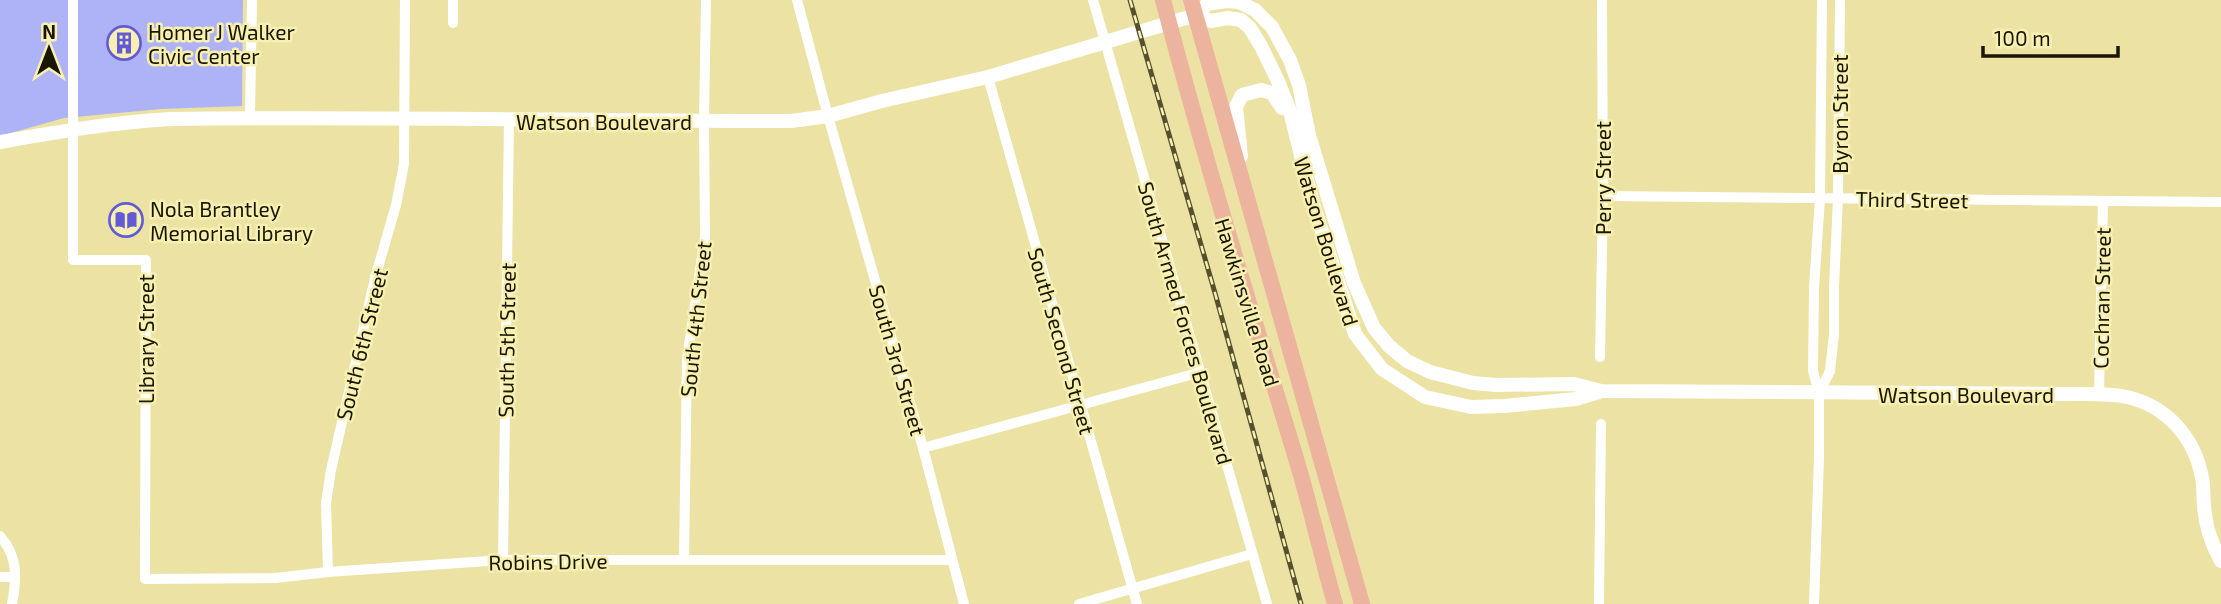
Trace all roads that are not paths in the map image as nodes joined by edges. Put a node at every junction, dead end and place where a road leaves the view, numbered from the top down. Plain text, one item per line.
1 (73, 0) edge
2 (252, 0) edge
3 (405, 0) edge
4 (453, 0) edge
5 (706, 0) edge
6 (797, 0) edge
7 (1093, 0) edge
8 (1163, 0) edge
9 (1602, 0) edge
10 (1822, 0) edge
11 (1840, 0) edge
12 (1193, 8) edge
13 (453, 23) dead end
14 (1169, 23) junction
15 (1106, 42) junction
16 (988, 77) junction
17 (828, 116) junction
18 (403, 117) junction
19 (250, 118) junction
20 (509, 120) junction
21 (704, 121) junction
22 (73, 129) junction
23 (1297, 141) junction
24 (0, 142) edge
25 (1821, 146) junction
26 (1839, 146) junction
27 (1603, 196) junction
28 (1820, 198) junction
29 (1838, 198) junction
30 (1248, 201) junction
31 (2103, 201) junction
32 (2221, 202) edge
33 (1600, 357) dead end
34 (1201, 372) junction
35 (1601, 391) junction
36 (1819, 393) junction
37 (2099, 394) junction
38 (1080, 405) junction
39 (1601, 424) dead end
40 (923, 448) junction
41 (0, 536) edge
42 (1252, 554) junction
43 (684, 559) junction
44 (503, 560) junction
45 (951, 560) junction
46 (2221, 561) edge
47 (328, 572) junction
48 (0, 577) edge
49 (15, 577) junction
50 (145, 579) joint
51 (1132, 588) junction
52 (12, 604) edge
53 (964, 604) edge
54 (1079, 604) edge
55 (1137, 604) edge
56 (1267, 604) edge
57 (1335, 604) edge
58 (1362, 604) edge
59 (1599, 604) edge
60 (1814, 604) edge

1 - 22 street
2 - 19 street
3 - 18 street, South 6th Street
4 - 13 street
5 - 21 street, South 4th Street
6 - 17 street, South 3rd Street
7 - 15 street, South Armed Forces Boulevard
8 - 14 main road, Hawkinsville Road
9 - 27 street, Perry Street
10 - 25 street, Byron Street
11 - 26 street, Byron Street
12 - 14 street, Watson Boulevard
12 - 23 street, Watson Boulevard
12 - 30 main road, Hawkinsville Road
12 - 35 street, Watson Boulevard
14 - 15 street, Watson Boulevard
14 - 57 main road, Hawkinsville Road
15 - 16 street, Watson Boulevard
15 - 34 street, South Armed Forces Boulevard
16 - 17 street, Watson Boulevard
16 - 38 street, South Second Street
17 - 21 street, Watson Boulevard
17 - 40 street, South 3rd Street
18 - 19 street, Watson Boulevard
18 - 20 street, Watson Boulevard
18 - 47 street, South 6th Street
19 - 22 street, Watson Boulevard
20 - 21 street, Watson Boulevard
20 - 44 street, South 5th Street
21 - 43 street, South 4th Street
22 - 24 street, Watson Boulevard
22 - 50 street, Library Street
23 - 30 street
23 - 35 street, Watson Boulevard
25 - 26 street
25 - 28 street, Byron Street
26 - 29 street, Byron Street
27 - 28 street, Third Street
27 - 33 street, Perry Street
28 - 29 street, Third Street
28 - 36 street, Byron Street
29 - 31 street, Third Street
29 - 36 street, Byron Street
30 - 58 main road, Hawkinsville Road
31 - 32 street, Third Street
31 - 37 street, Cochran Street
34 - 38 street
34 - 42 street, South Armed Forces Boulevard
35 - 36 street, Watson Boulevard
36 - 37 street, Watson Boulevard
36 - 60 street, Byron Street
37 - 46 street, Watson Boulevard
38 - 40 street
38 - 51 street, South Second Street
39 - 59 street
40 - 45 street, South 3rd Street
41 - 49 street
42 - 51 street
42 - 56 street, South Armed Forces Boulevard
43 - 44 street, Robins Drive
43 - 45 street, Robins Drive
44 - 47 street, Robins Drive
45 - 53 street, South 3rd Street
47 - 50 street, Robins Drive
48 - 49 street
49 - 52 street
51 - 54 street
51 - 55 street, South Second Street

